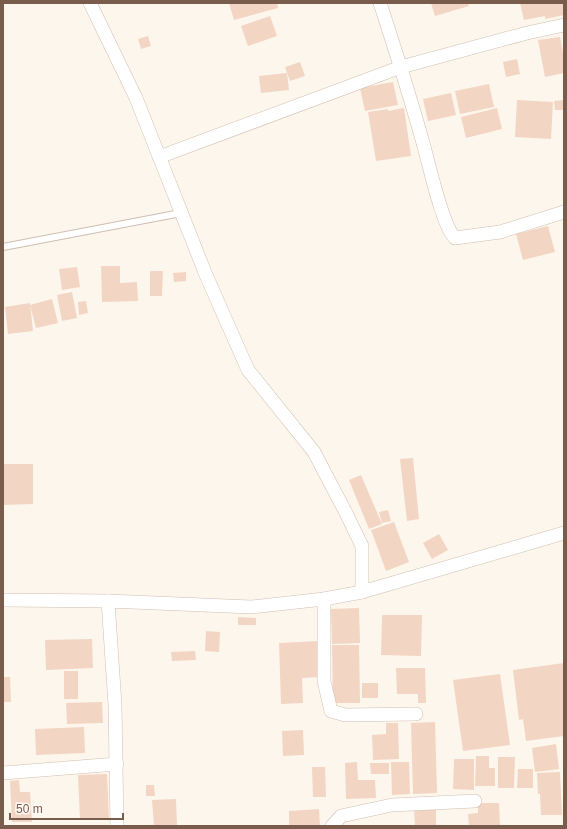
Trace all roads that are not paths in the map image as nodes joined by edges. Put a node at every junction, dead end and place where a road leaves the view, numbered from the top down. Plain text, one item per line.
1 (90, 3) edge
2 (380, 3) edge
3 (564, 25) edge
4 (401, 68) junction
5 (159, 157) junction
6 (564, 212) edge
7 (181, 213) junction
8 (3, 247) edge
9 (564, 533) edge
10 (362, 592) junction
11 (324, 599) junction
12 (3, 600) edge
13 (108, 601) junction
14 (416, 714) dead end
15 (117, 764) junction
16 (3, 773) edge
17 (475, 801) dead end
18 (117, 826) edge
19 (332, 826) edge

1 - 5 street
2 - 4 street
3 - 4 street
4 - 5 street
4 - 6 street
5 - 7 street
7 - 8 lane
7 - 10 street
9 - 10 street
10 - 11 street
11 - 13 street
11 - 14 street
12 - 13 street
13 - 15 street
15 - 16 street
15 - 18 street
17 - 19 street

